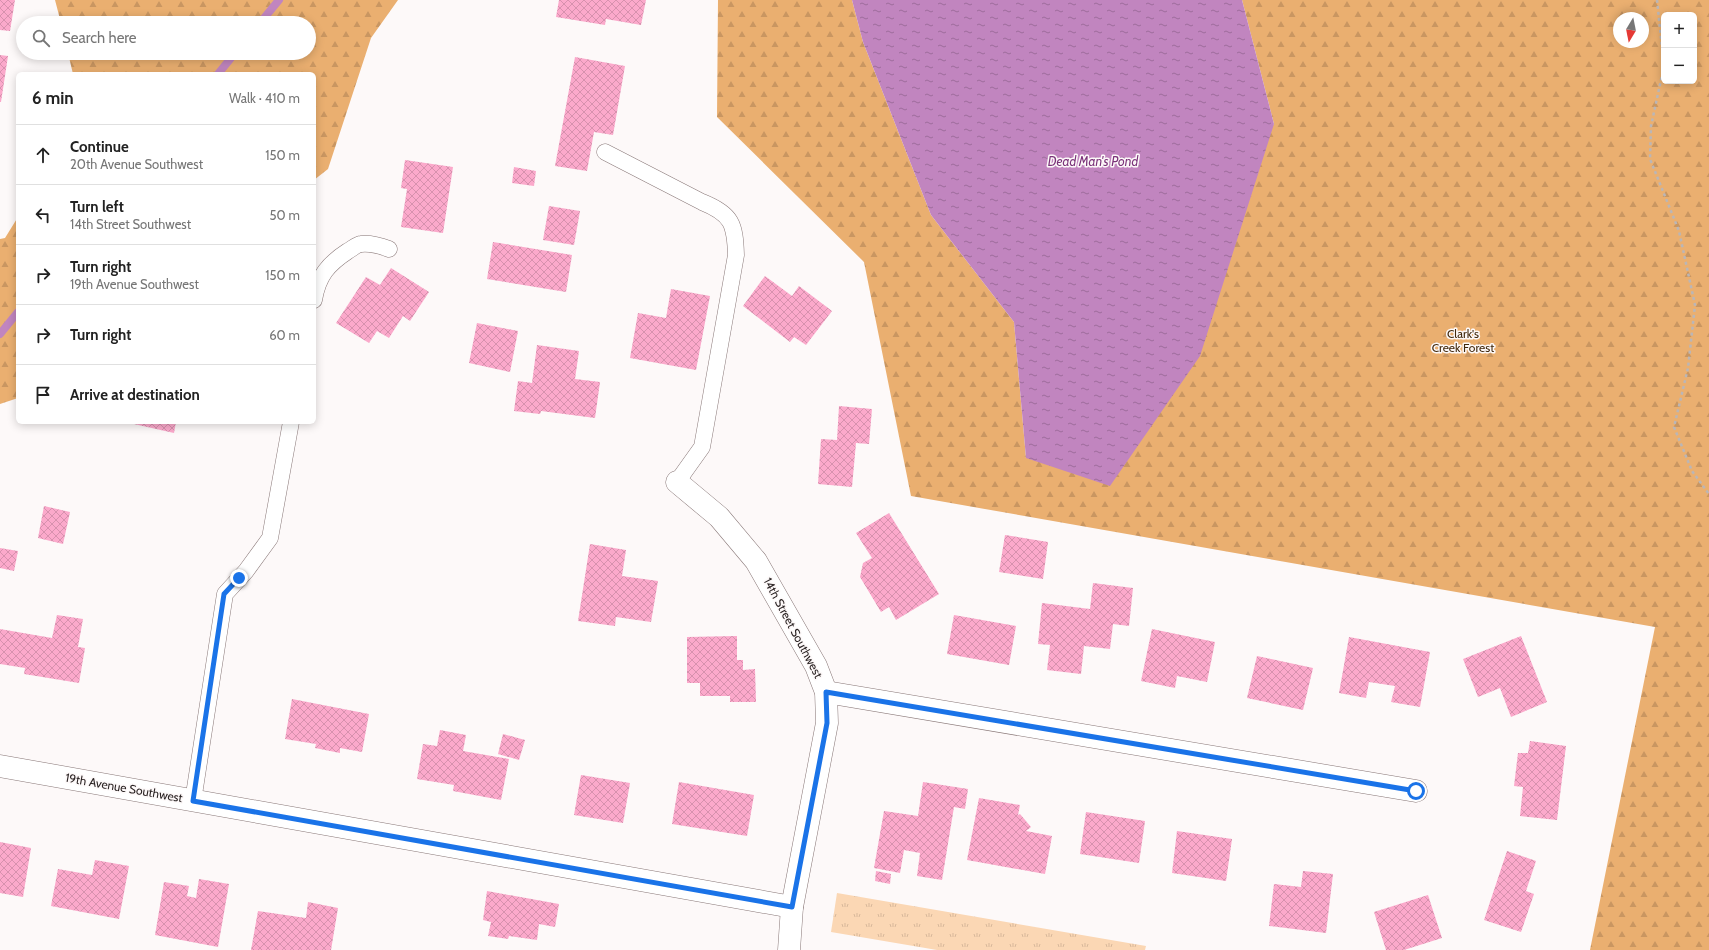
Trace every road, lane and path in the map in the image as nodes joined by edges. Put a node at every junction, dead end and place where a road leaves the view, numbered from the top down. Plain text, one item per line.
1 (1658, 0) edge
2 (605, 152) dead end
3 (389, 249) dead end
4 (316, 288) edge
5 (291, 424) edge
6 (677, 482) joint
7 (1709, 494) edge
8 (826, 692) junction
9 (0, 766) edge
10 (1416, 791) dead end
11 (193, 801) junction
12 (792, 907) junction
13 (789, 950) edge

1 - 7 path
2 - 6 lane
3 - 4 lane
5 - 11 lane
6 - 8 street, 14th Street Southwest
8 - 10 street
8 - 12 street, 14th Street Southwest
9 - 11 street, 19th Avenue Southwest
11 - 12 street, 19th Avenue Southwest
12 - 13 street, 14th Street Southwest

